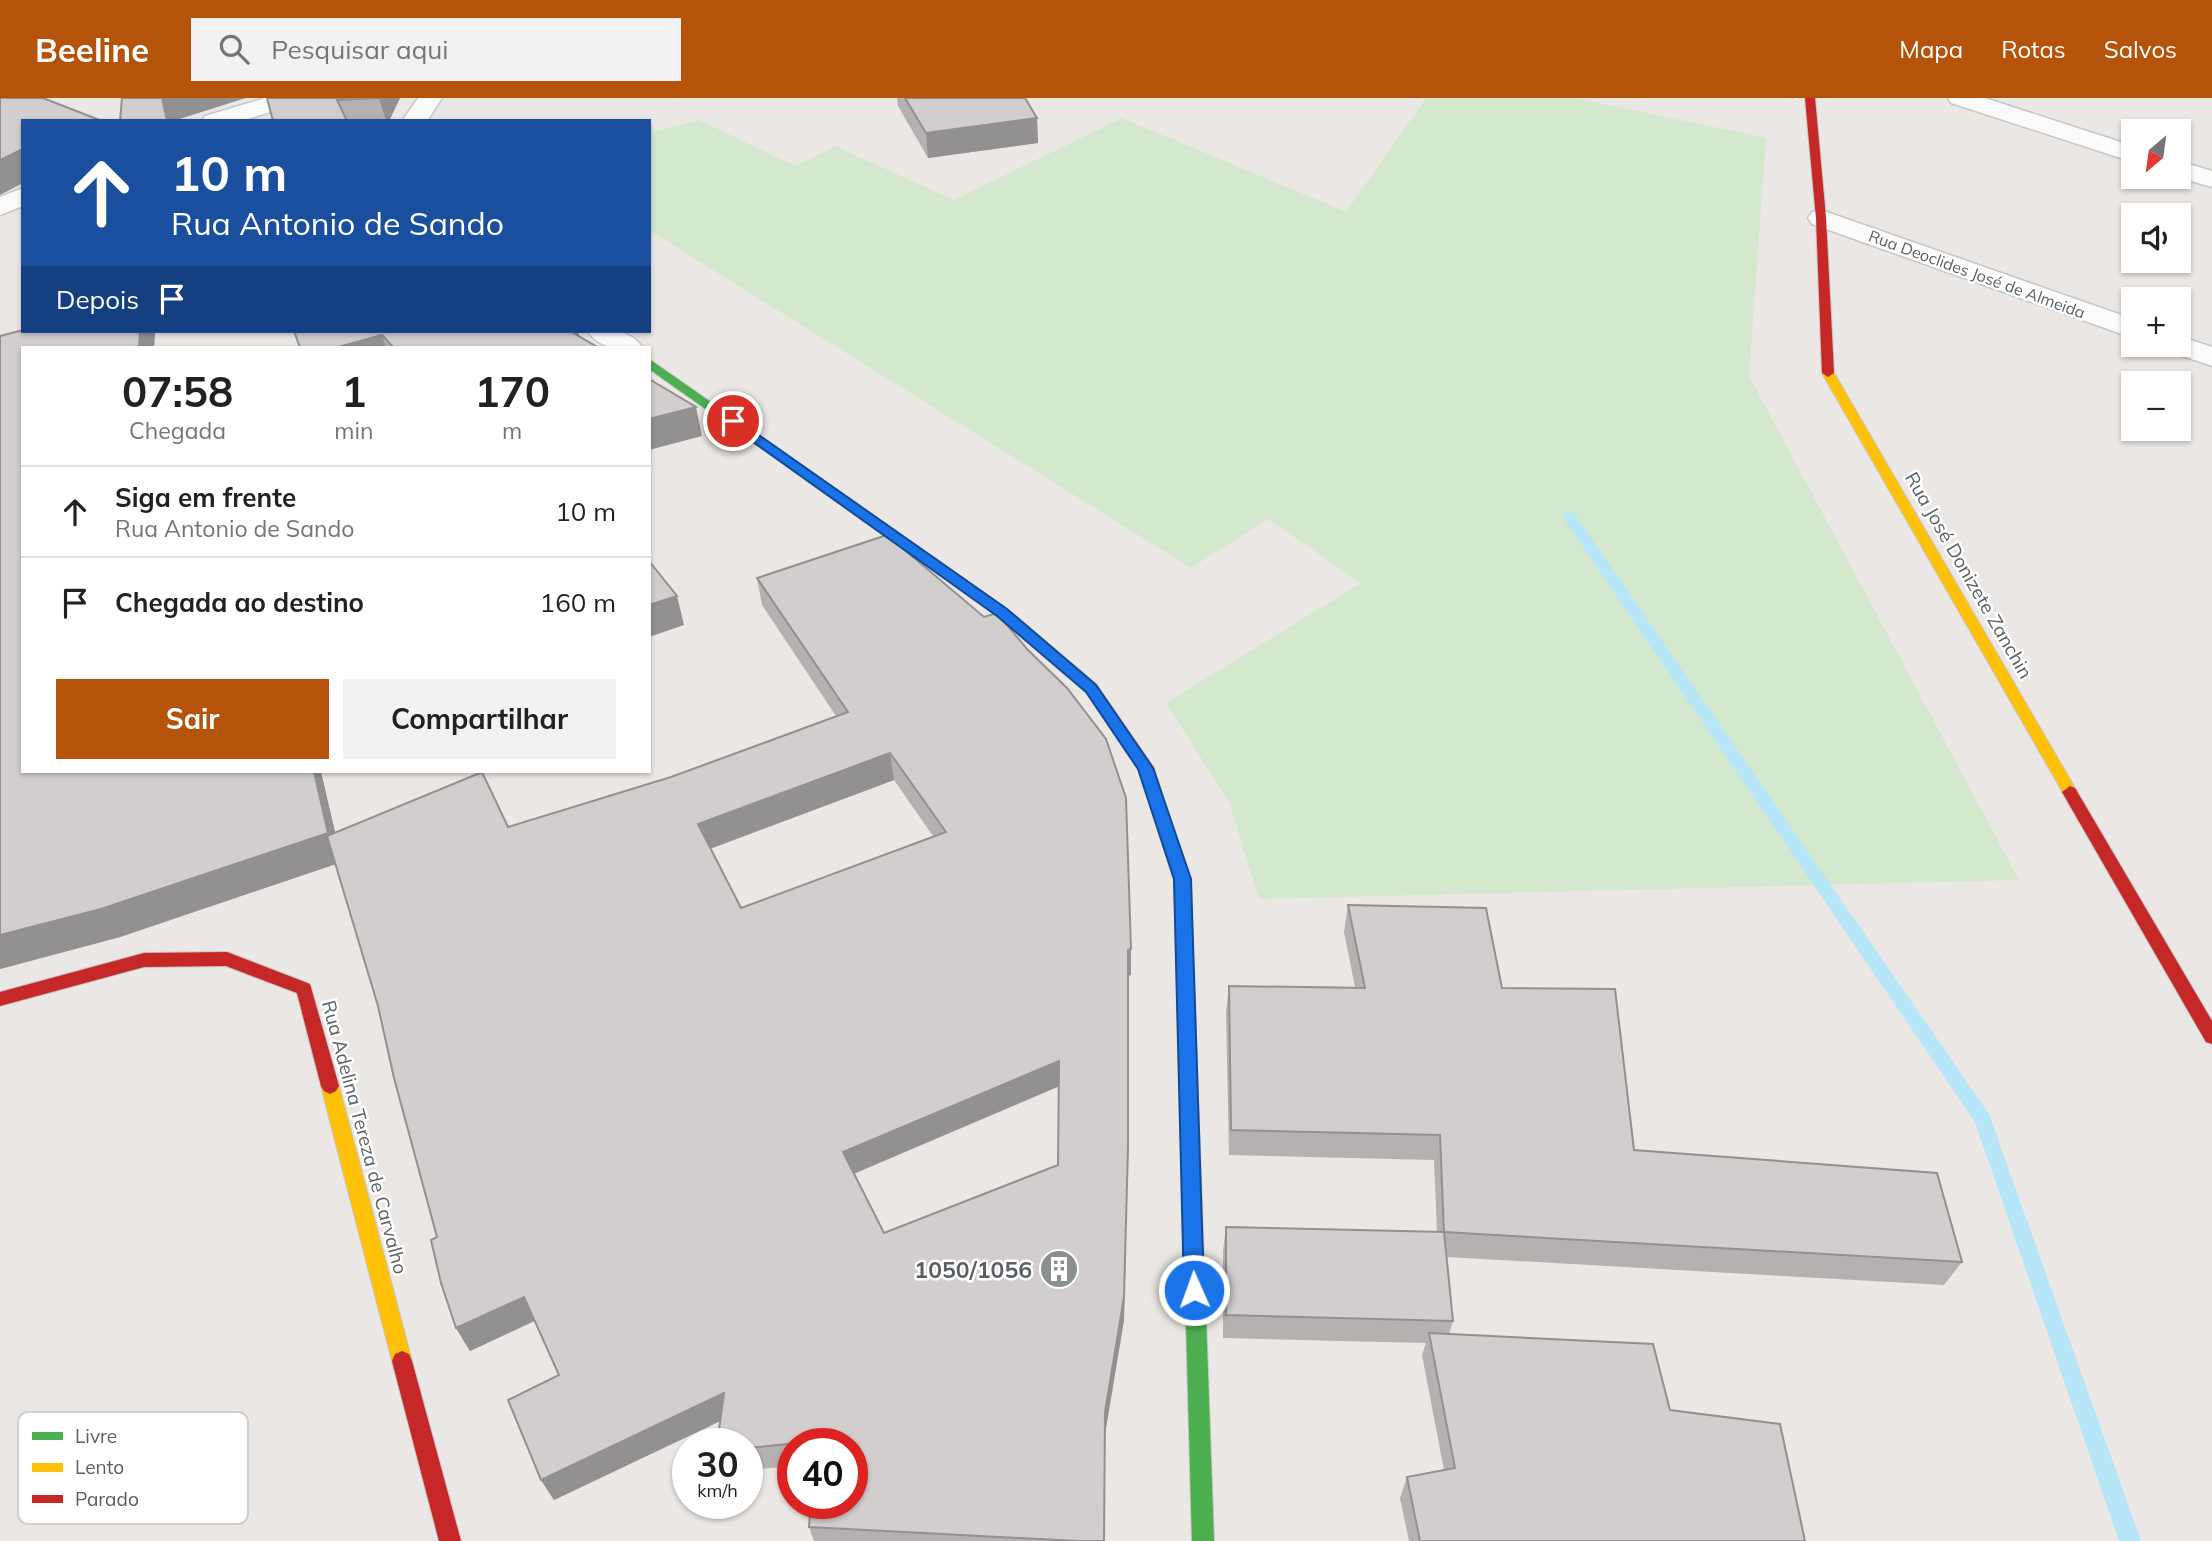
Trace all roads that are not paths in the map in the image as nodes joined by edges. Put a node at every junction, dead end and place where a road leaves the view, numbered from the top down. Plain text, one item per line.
1 (291, 98) edge
2 (430, 98) edge
3 (1810, 98) edge
4 (1960, 98) edge
5 (221, 119) edge
6 (415, 119) edge
7 (2121, 150) edge
8 (2191, 173) edge
9 (2212, 179) edge
10 (21, 197) edge
11 (0, 208) edge
12 (1821, 218) junction
13 (2121, 325) edge
14 (605, 333) edge
15 (625, 346) edge
16 (2191, 350) edge
17 (2212, 357) edge
18 (651, 364) edge
19 (0, 999) edge
20 (2212, 1037) edge
21 (450, 1541) edge
22 (1203, 1541) edge

1 - 5 street
2 - 6 street
3 - 12 street, Rua José Donizete Zanchin
4 - 7 street
8 - 9 street
10 - 11 street
12 - 13 street, Rua Deoclides José de Almeida
12 - 20 street, Rua José Donizete Zanchin
14 - 15 street
16 - 17 street
18 - 22 street
19 - 21 street, Rua Adelina Tereza de Carvalho

